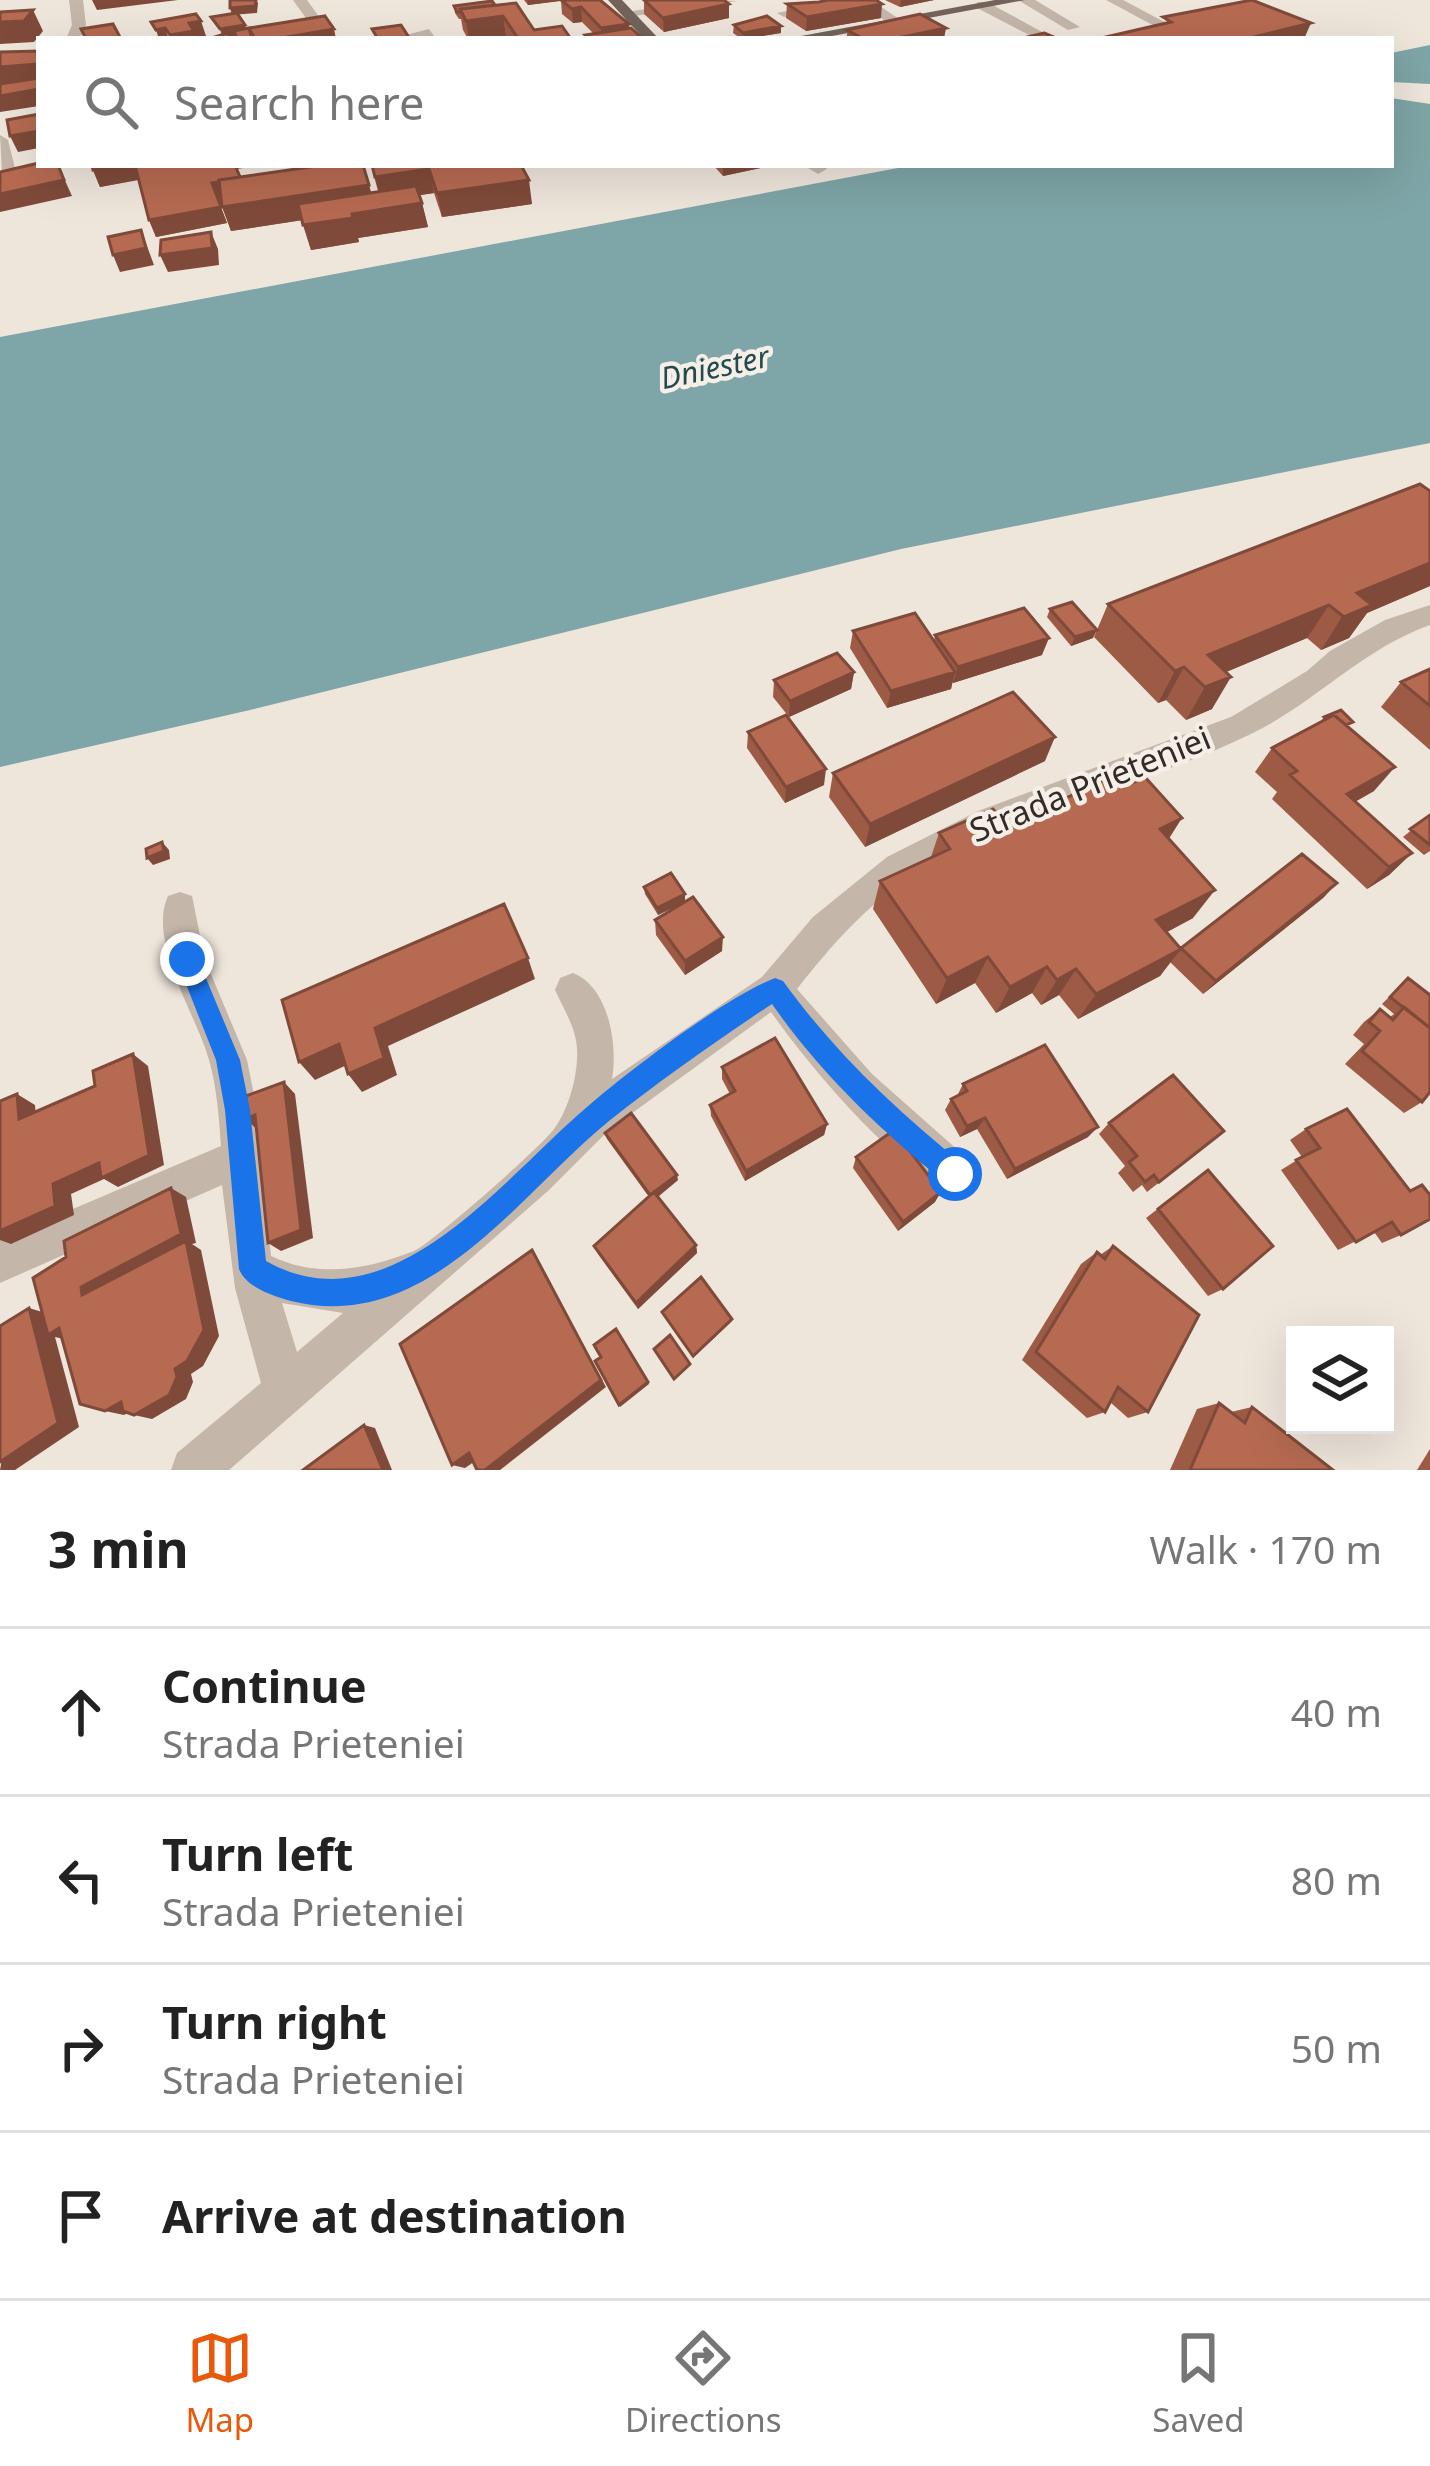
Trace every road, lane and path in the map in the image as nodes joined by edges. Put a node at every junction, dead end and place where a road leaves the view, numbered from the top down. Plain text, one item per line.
1 (76, 0) edge
2 (300, 0) edge
3 (615, 0) edge
4 (1022, 0) edge
5 (1113, 0) edge
6 (730, 1) edge
7 (990, 3) edge
8 (627, 13) junction
9 (784, 14) edge
10 (913, 18) junction
11 (896, 21) junction
12 (1073, 27) dead end
13 (930, 28) edge
14 (429, 33) dead end
15 (1180, 34) edge
16 (74, 36) edge
17 (326, 36) edge
18 (418, 36) edge
19 (649, 36) edge
20 (809, 36) edge
21 (1043, 36) edge
22 (0, 140) edge
23 (12, 171) edge
24 (1430, 615) edge
25 (180, 907) dead end
26 (775, 989) junction
27 (573, 990) dead end
28 (243, 1157) junction
29 (546, 1165) junction
30 (955, 1174) dead end
31 (443, 1253) junction
32 (0, 1262) edge
33 (253, 1269) junction
34 (286, 1391) junction
35 (194, 1470) edge

1 - 16 street
2 - 17 street
3 - 8 main road
4 - 7 main road
4 - 12 street
5 - 15 street
6 - 8 street
7 - 10 main road
7 - 21 street
8 - 19 main road
9 - 11 street
10 - 11 main road
10 - 13 street
11 - 20 main road
14 - 18 street
22 - 23 street
24 - 26 street, Strada Prieteniei
25 - 28 street
26 - 29 street, Strada Prieteniei
26 - 30 street
27 - 29 street, Strada Prieteniei
28 - 32 street
28 - 33 street
29 - 31 street, Strada Prieteniei
31 - 33 street, Strada Prieteniei
31 - 34 street, Strada Prieteniei
33 - 34 street
34 - 35 street, Strada Prieteniei

